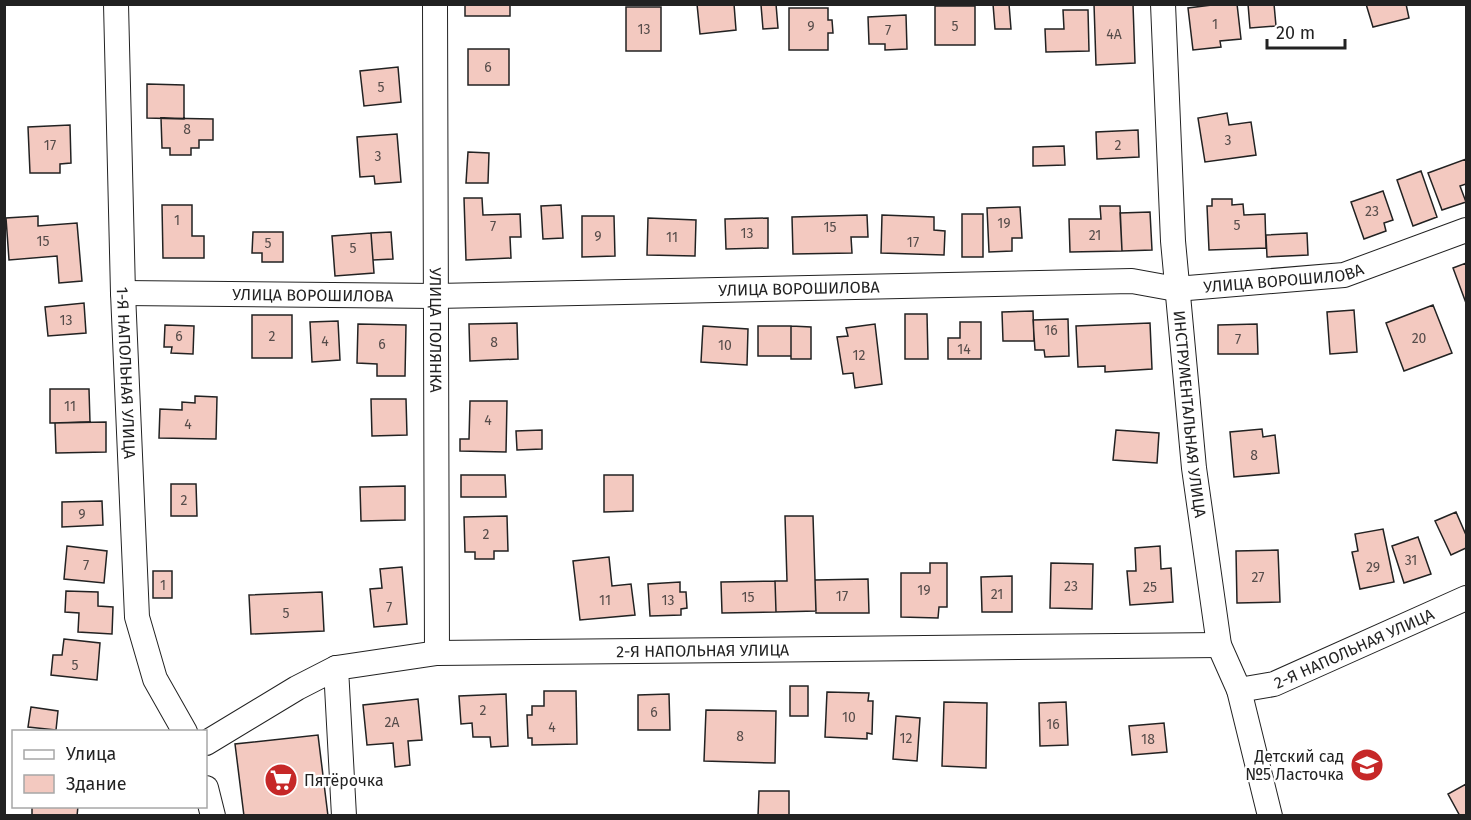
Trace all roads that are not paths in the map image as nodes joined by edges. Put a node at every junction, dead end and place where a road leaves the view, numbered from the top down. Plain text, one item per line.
1 (116, 4) edge
2 (435, 4) edge
3 (1163, 4) edge
4 (1467, 230) edge
5 (1176, 289) junction
6 (123, 292) junction
7 (436, 296) junction
8 (1467, 598) edge
9 (1219, 645) junction
10 (436, 653) junction
11 (336, 668) junction
12 (1239, 690) junction
13 (184, 730) edge
14 (207, 741) edge
15 (207, 792) edge
16 (213, 816) edge
17 (344, 816) edge
18 (1270, 816) edge

1 - 6 street, 1-Я НАПОЛЬНАЯ УЛИЦА
2 - 7 street, УЛИЦА ПОЛЯНКА
3 - 5 street, ИНСТРУМЕНТАЛЬНАЯ УЛИЦА
4 - 5 street, УЛИЦА ВОРОШИЛОВА
5 - 7 street, УЛИЦА ВОРОШИЛОВА
5 - 9 street, ИНСТРУМЕНТАЛЬНАЯ УЛИЦА
6 - 7 street, УЛИЦА ВОРОШИЛОВА
6 - 13 street, 1-Я НАПОЛЬНАЯ УЛИЦА
7 - 10 street, УЛИЦА ПОЛЯНКА
8 - 12 street, 2-Я НАПОЛЬНАЯ УЛИЦА
9 - 10 street, 2-Я НАПОЛЬНАЯ УЛИЦА
9 - 12 street, ИНСТРУМЕНТАЛЬНАЯ УЛИЦА
10 - 11 street, 2-Я НАПОЛЬНАЯ УЛИЦА
11 - 14 street, 2-Я НАПОЛЬНАЯ УЛИЦА
11 - 17 street
12 - 18 street, ИНСТРУМЕНТАЛЬНАЯ УЛИЦА
15 - 16 street

